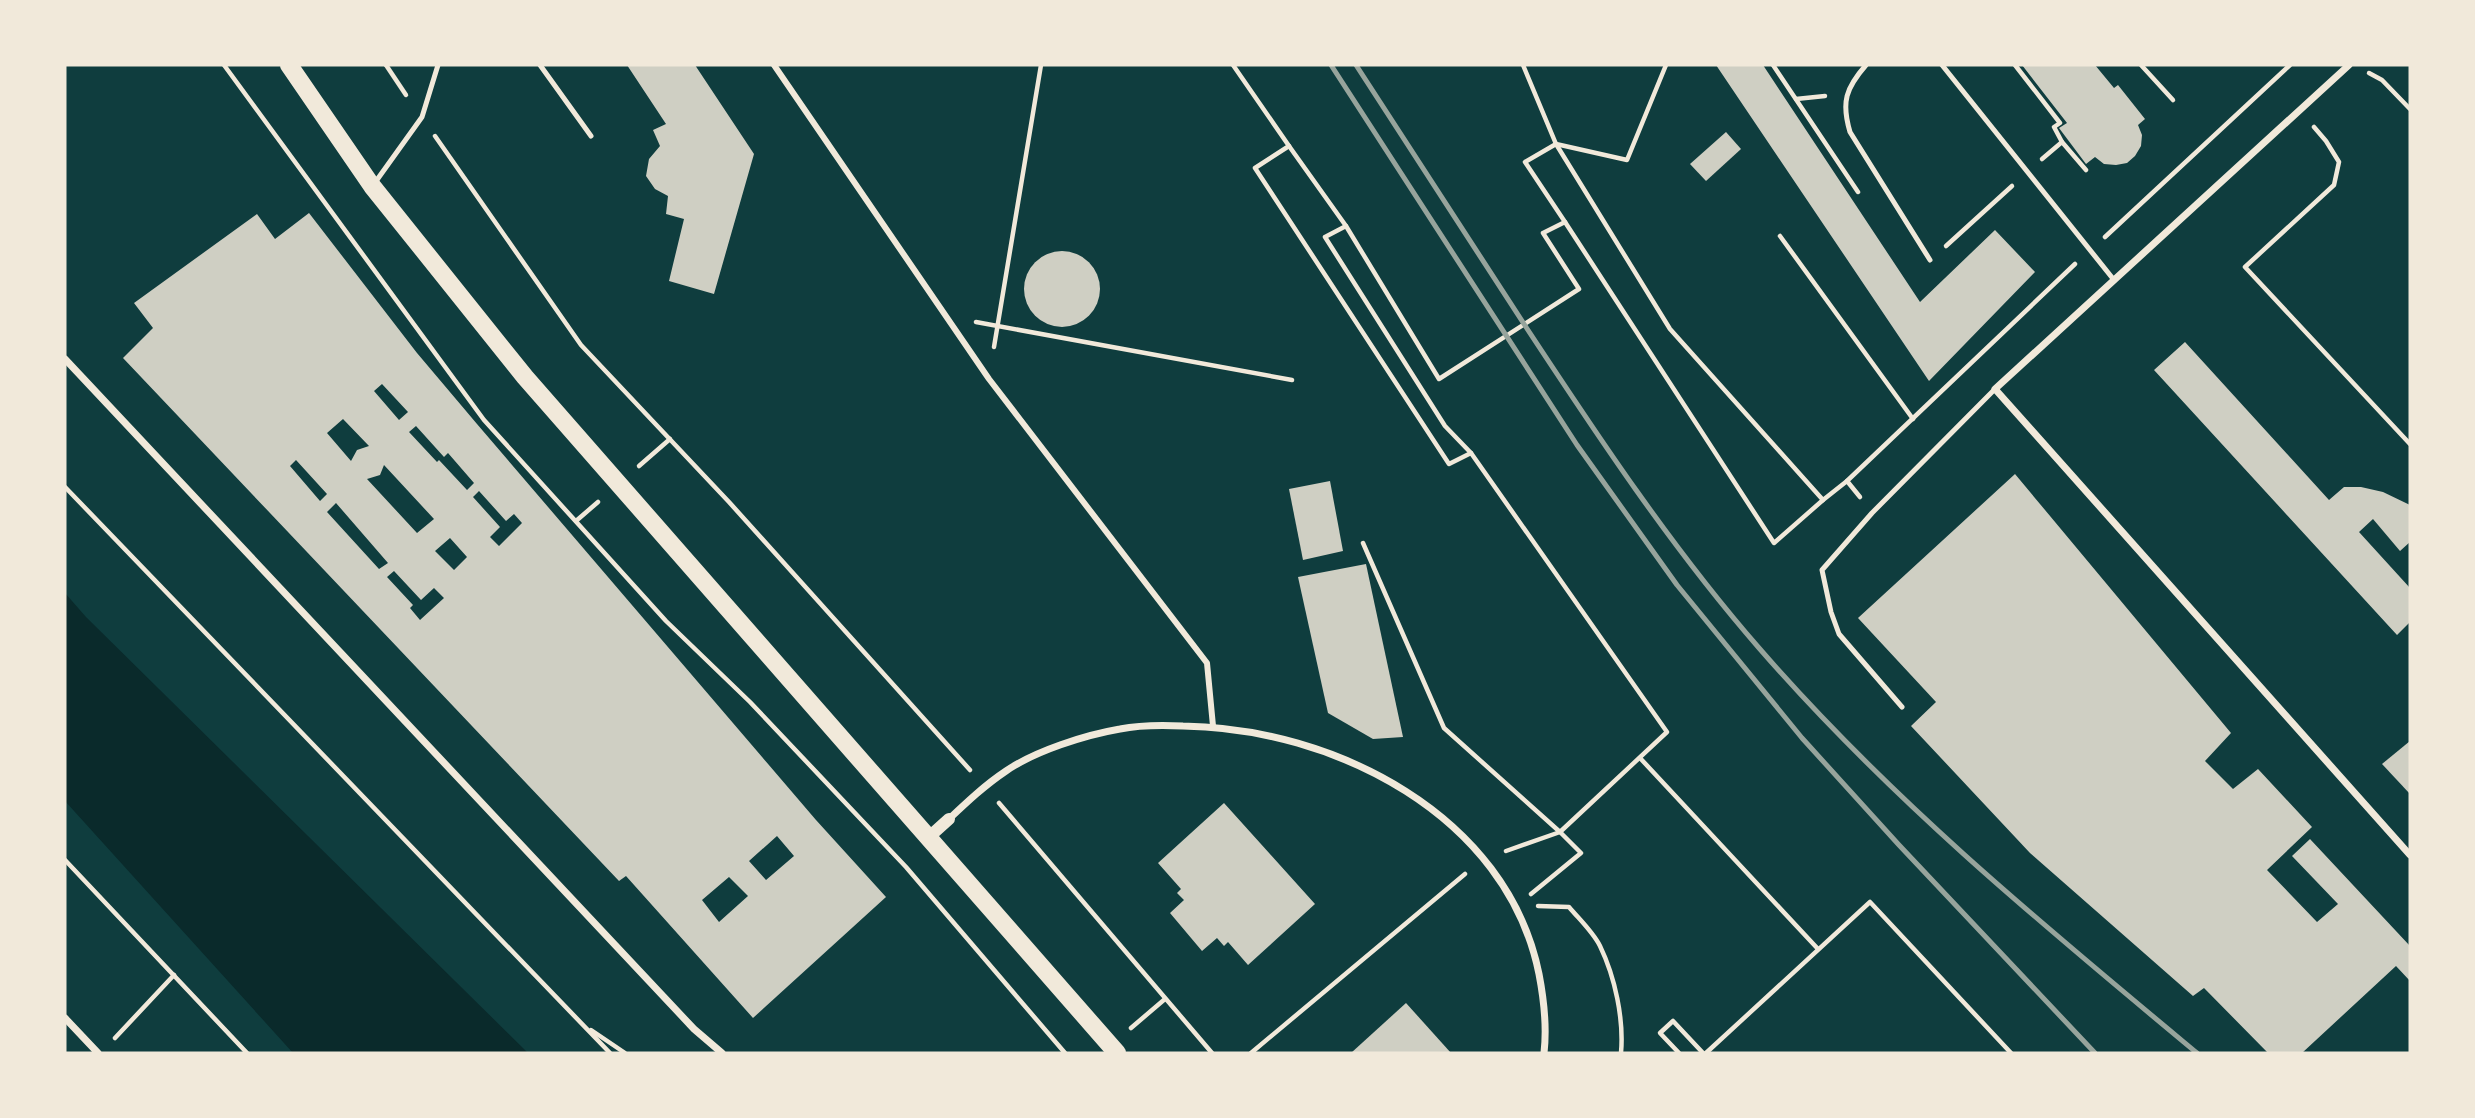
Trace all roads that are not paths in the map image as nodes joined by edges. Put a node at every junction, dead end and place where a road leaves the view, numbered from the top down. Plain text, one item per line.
1 (289, 65) edge
2 (438, 65) edge
3 (540, 65) edge
4 (774, 65) edge
5 (1866, 65) edge
6 (1942, 65) edge
7 (2349, 65) edge
8 (592, 136) dead end
9 (372, 186) junction
10 (1930, 260) dead end
11 (2114, 279) junction
12 (65, 359) edge
13 (1995, 389) junction
14 (1902, 707) dead end
15 (1213, 726) junction
16 (949, 819) joint
17 (929, 837) junction
18 (2410, 855) edge
19 (65, 1018) edge
20 (1114, 1050) edge
21 (98, 1053) edge
22 (722, 1053) edge
23 (1545, 1053) edge

1 - 9 main road
2 - 9 lane
3 - 8 lane
4 - 15 street
5 - 10 lane
6 - 11 lane
7 - 11 street
9 - 17 main road
11 - 13 street
12 - 22 street
13 - 14 lane
13 - 18 street
15 - 16 street
15 - 23 street
16 - 17 street
17 - 20 main road
19 - 21 street

